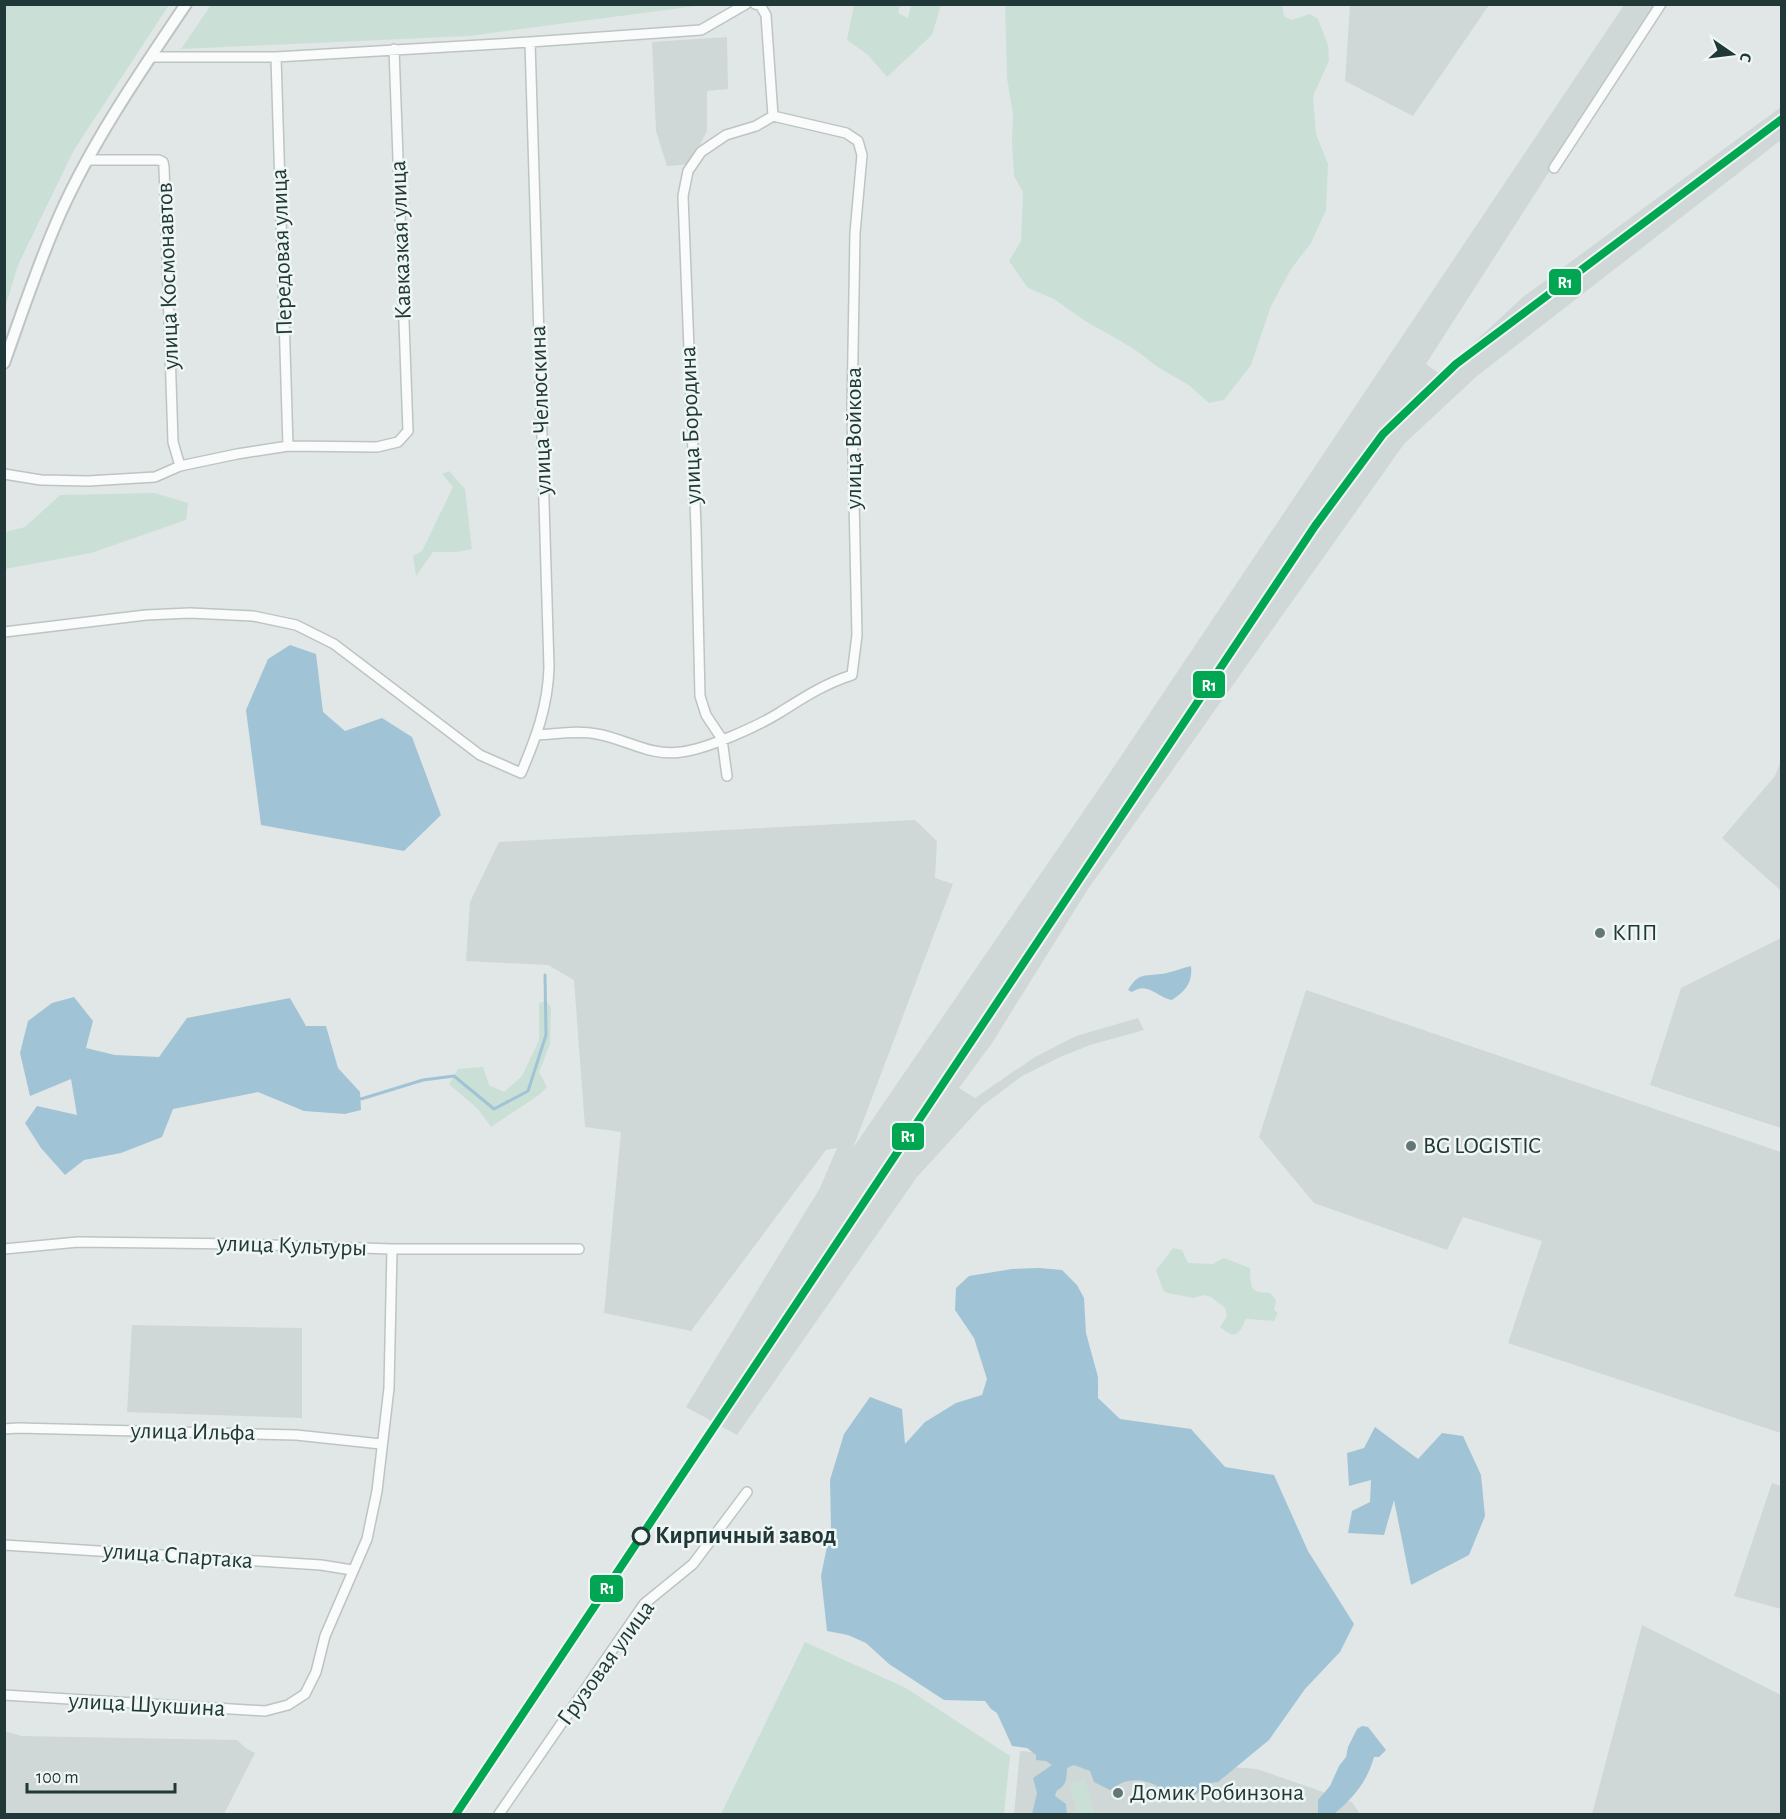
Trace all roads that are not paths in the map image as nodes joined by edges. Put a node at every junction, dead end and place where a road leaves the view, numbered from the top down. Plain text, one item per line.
1 (186, 4) edge
2 (746, 4) edge
3 (755, 4) edge
4 (1661, 4) edge
5 (530, 42) junction
6 (394, 49) junction
7 (151, 57) junction
8 (276, 57) junction
9 (773, 116) junction
10 (87, 160) junction
11 (1554, 168) dead end
12 (4, 363) edge
13 (288, 447) junction
14 (180, 466) junction
15 (4, 474) edge
16 (4, 632) edge
17 (537, 735) junction
18 (723, 739) junction
19 (727, 776) dead end
20 (4, 1249) edge
21 (392, 1249) junction
22 (579, 1249) dead end
23 (4, 1430) edge
24 (381, 1444) junction
25 (747, 1492) dead end
26 (4, 1545) edge
27 (352, 1569) junction
28 (4, 1695) edge
29 (499, 1815) edge

1 - 7 street
2 - 5 street
3 - 9 street
4 - 11 street
5 - 6 street
5 - 17 street, улица Челюскина
6 - 8 street
6 - 13 street, Кавказкая улица
7 - 8 street
7 - 10 street
8 - 13 street, Передовая улица
9 - 18 street, улица Бородина
9 - 18 street, улица Войкова
10 - 12 street
10 - 14 street, улица Космонавтов
13 - 14 street
14 - 15 street
16 - 17 street, улица Челюскина
17 - 18 street
18 - 19 street, улица Бородина
20 - 21 street, улица Культуры
21 - 22 street, улица Культуры
21 - 24 street
23 - 24 street, улица Ильфа
24 - 27 street
25 - 29 street, Грузовая улица
26 - 27 street, улица Спартака
27 - 28 street, улица Шукшина

